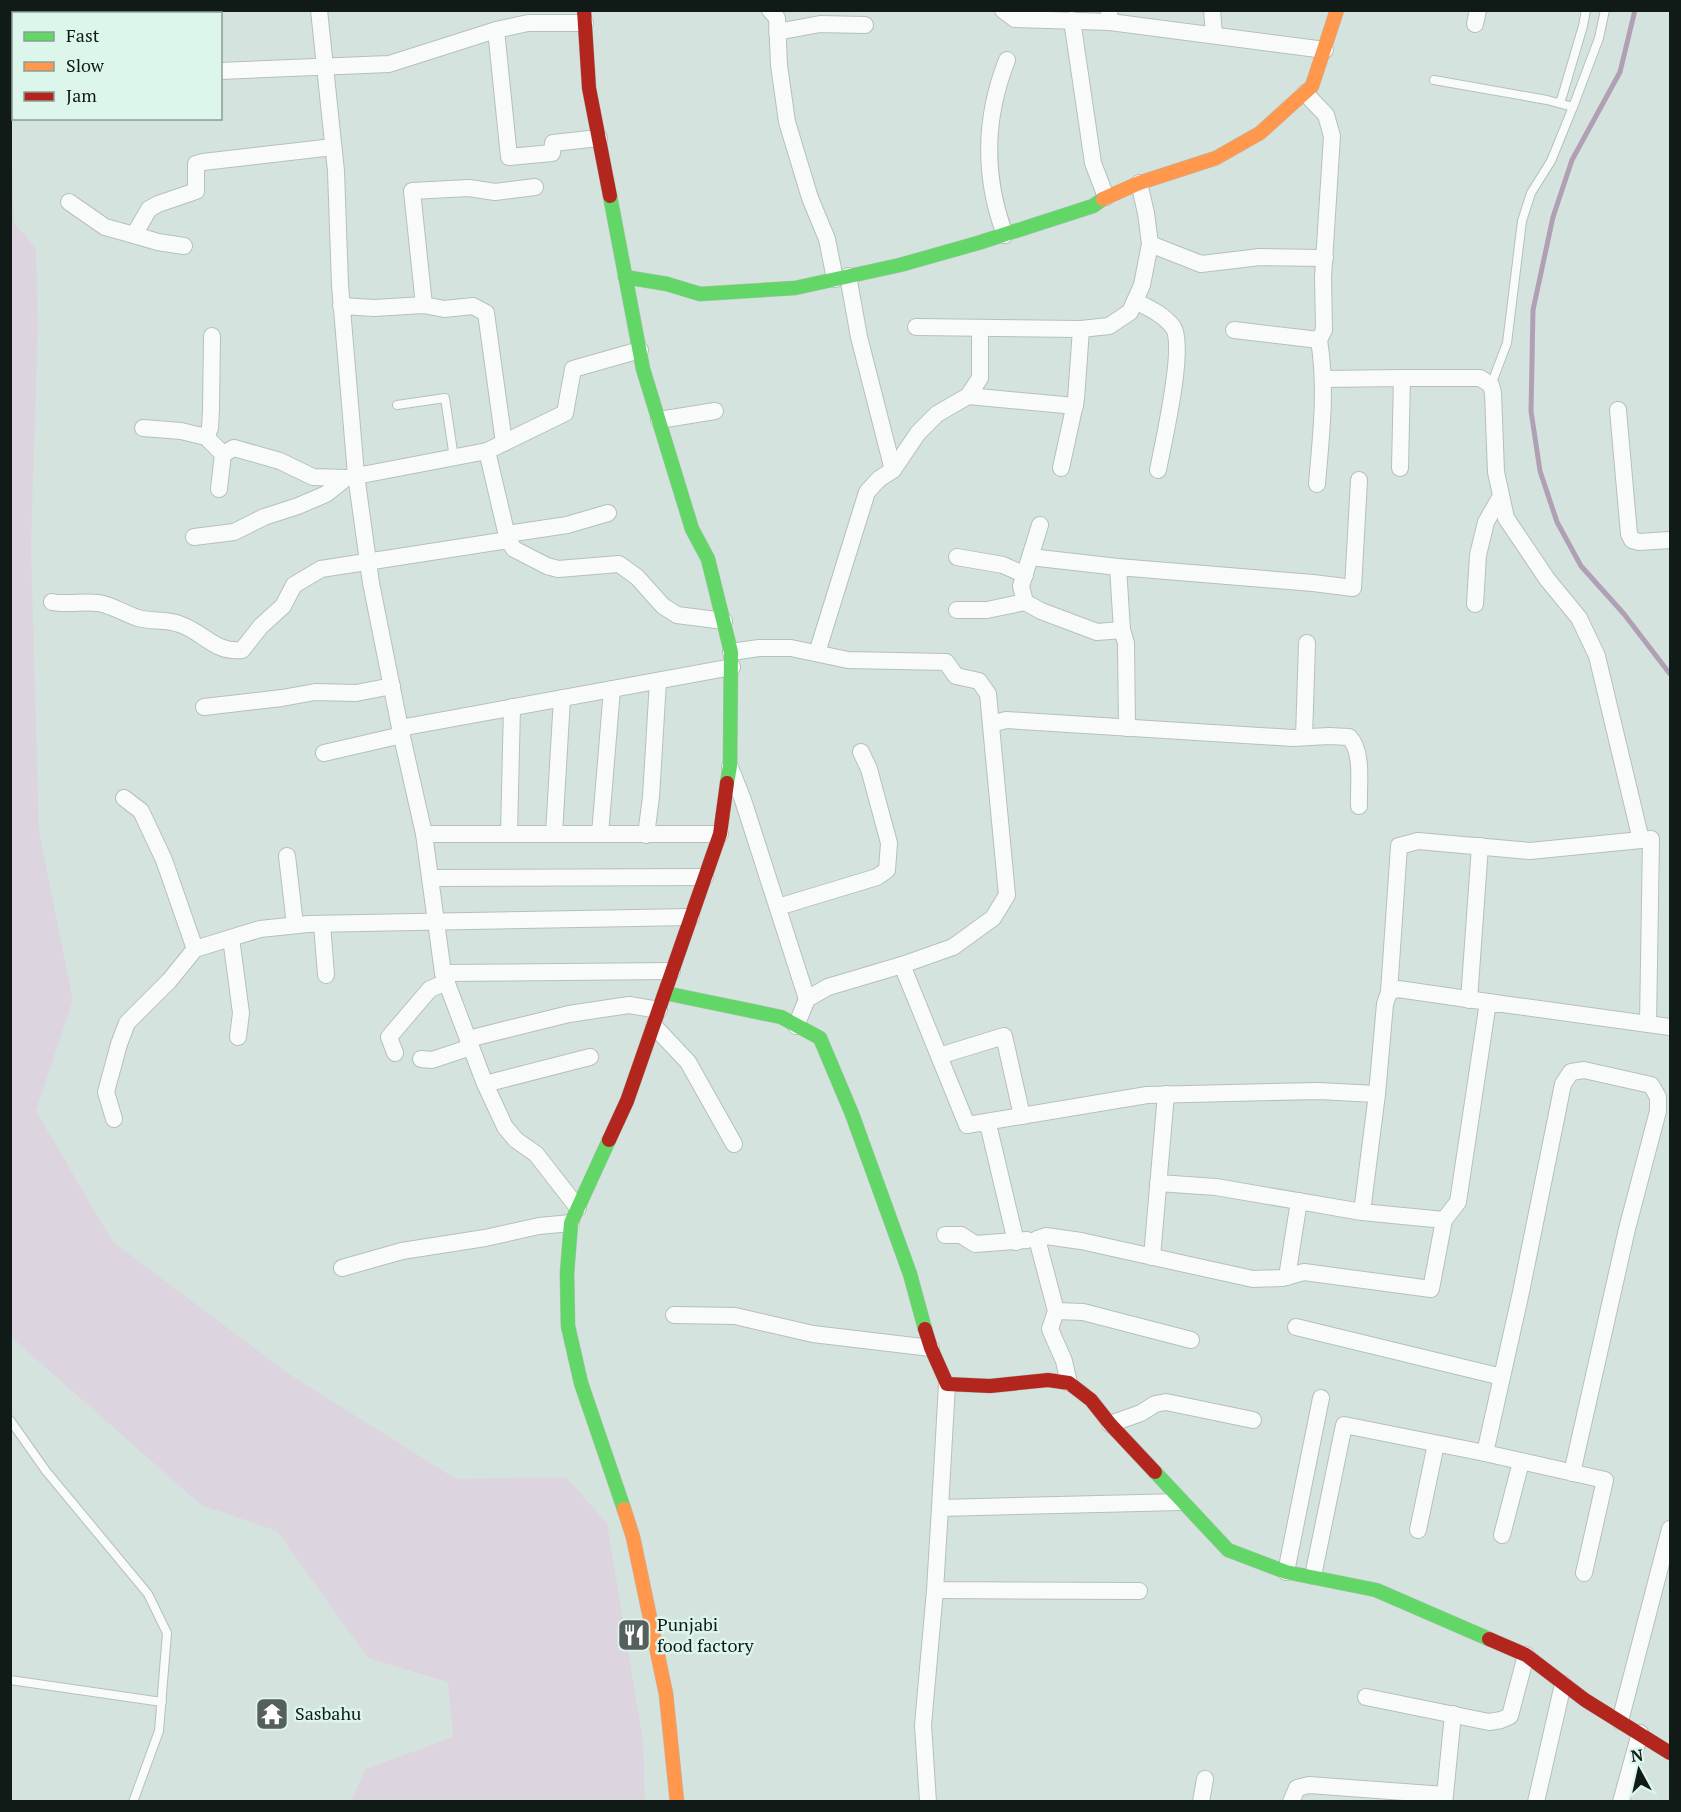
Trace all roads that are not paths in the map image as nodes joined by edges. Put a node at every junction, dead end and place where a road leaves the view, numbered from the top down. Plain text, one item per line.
1 (320, 10) edge
2 (770, 10) edge
3 (1003, 10) edge
4 (1212, 10) edge
5 (1337, 10) edge
6 (1586, 10) edge
7 (1605, 10) edge
8 (584, 16) edge
9 (1110, 16) edge
10 (856, 20) edge
11 (1072, 20) junction
12 (496, 30) junction
13 (777, 32) junction
14 (1214, 35) junction
15 (1325, 50) junction
16 (1007, 60) dead end
17 (324, 68) junction
18 (222, 71) edge
19 (1434, 80) dead end
20 (1305, 93) junction
21 (1559, 103) junction
22 (1573, 107) junction
23 (599, 138) junction
24 (333, 147) junction
25 (1139, 183) junction
26 (535, 187) dead end
27 (1106, 197) junction
28 (69, 202) dead end
29 (134, 235) junction
30 (1005, 235) junction
31 (1150, 244) junction
32 (184, 246) dead end
33 (1325, 258) junction
34 (626, 277) junction
35 (841, 278) junction
36 (1135, 301) junction
37 (424, 305) junction
38 (342, 306) junction
39 (916, 327) dead end
40 (980, 328) junction
41 (1081, 329) junction
42 (1234, 330) dead end
43 (212, 336) dead end
44 (1319, 340) junction
45 (640, 350) junction
46 (1402, 378) junction
47 (1323, 379) junction
48 (1491, 385) junction
49 (968, 396) junction
50 (397, 405) dead end
51 (1074, 406) junction
52 (715, 411) dead end
53 (1618, 411) dead end
54 (659, 420) junction
55 (143, 428) dead end
56 (206, 437) junction
57 (504, 443) junction
58 (487, 451) junction
59 (223, 454) junction
60 (454, 458) junction
61 (1061, 468) dead end
62 (1400, 468) dead end
63 (893, 470) junction
64 (1158, 470) dead end
65 (351, 476) junction
66 (1359, 480) dead end
67 (1317, 484) dead end
68 (219, 489) dead end
69 (1501, 496) junction
70 (608, 513) dead end
71 (1040, 525) dead end
72 (194, 537) dead end
73 (508, 537) junction
74 (1671, 540) edge
75 (957, 557) dead end
76 (1030, 557) junction
77 (369, 560) junction
78 (1118, 567) junction
79 (1025, 575) junction
80 (52, 602) dead end
81 (1025, 602) junction
82 (1475, 604) dead end
83 (957, 610) dead end
84 (724, 621) junction
85 (1122, 630) junction
86 (1308, 644) dead end
87 (817, 653) junction
88 (732, 659) junction
89 (658, 681) junction
90 (392, 686) junction
91 (612, 689) junction
92 (562, 698) junction
93 (204, 707) dead end
94 (512, 707) junction
95 (991, 724) junction
96 (1127, 728) junction
97 (401, 731) junction
98 (1304, 737) junction
99 (861, 752) dead end
100 (324, 753) dead end
101 (730, 766) junction
102 (124, 798) dead end
103 (1359, 806) dead end
104 (424, 834) junction
105 (508, 834) junction
106 (554, 834) junction
107 (600, 834) junction
108 (646, 834) junction
109 (720, 834) junction
110 (1641, 840) junction
111 (1480, 846) junction
112 (287, 856) dead end
113 (705, 877) junction
114 (430, 878) junction
115 (778, 907) junction
116 (691, 916) junction
117 (437, 921) junction
118 (322, 924) junction
119 (295, 925) junction
120 (231, 938) junction
121 (195, 950) junction
122 (902, 965) junction
123 (672, 971) junction
124 (326, 975) dead end
125 (445, 977) junction
126 (1389, 992) junction
127 (665, 993) junction
128 (807, 999) junction
129 (1469, 1000) junction
130 (1488, 1002) junction
131 (656, 1018) junction
132 (1648, 1024) junction
133 (796, 1026) junction
134 (1671, 1027) edge
135 (238, 1037) dead end
136 (469, 1043) junction
137 (395, 1053) dead end
138 (939, 1056) junction
139 (590, 1057) dead end
140 (421, 1059) dead end
141 (484, 1084) junction
142 (1166, 1094) junction
143 (1377, 1094) junction
144 (1022, 1116) junction
145 (114, 1119) dead end
146 (984, 1123) junction
147 (734, 1144) dead end
148 (1158, 1183) junction
149 (1299, 1202) junction
150 (1362, 1212) junction
151 (575, 1216) junction
152 (1444, 1220) junction
153 (945, 1235) dead end
154 (1036, 1239) junction
155 (1016, 1242) junction
156 (1152, 1257) junction
157 (342, 1268) dead end
158 (1287, 1277) junction
159 (1056, 1311) junction
160 (674, 1315) dead end
161 (1296, 1327) dead end
162 (1191, 1340) dead end
163 (931, 1348) junction
164 (1502, 1377) junction
165 (1069, 1383) junction
166 (947, 1384) junction
167 (1321, 1398) dead end
168 (10, 1419) edge
169 (1253, 1420) dead end
170 (1110, 1424) junction
171 (1436, 1444) junction
172 (1485, 1453) junction
173 (1521, 1462) junction
174 (1572, 1473) junction
175 (1181, 1502) junction
176 (940, 1508) junction
177 (1295, 1528) junction
178 (1418, 1530) dead end
179 (1671, 1530) edge
180 (1322, 1534) junction
181 (1502, 1535) dead end
182 (1286, 1572) junction
183 (1584, 1573) dead end
184 (1313, 1576) junction
185 (935, 1590) junction
186 (1138, 1591) dead end
187 (1526, 1655) junction
188 (10, 1680) edge
189 (1563, 1684) junction
190 (1366, 1697) dead end
191 (162, 1702) junction
192 (1453, 1714) junction
193 (1620, 1721) junction
194 (1646, 1737) junction
195 (1671, 1753) edge
196 (1204, 1779) dead end
197 (1445, 1798) edge
198 (133, 1802) edge
199 (677, 1802) edge
200 (928, 1802) edge
201 (1201, 1802) edge
202 (1291, 1802) edge
203 (1536, 1802) edge
204 (1621, 1802) edge

1 - 17 street
2 - 13 street
3 - 11 street
4 - 14 street
5 - 15 street
6 - 21 lane
7 - 22 lane
8 - 12 street
8 - 23 street
9 - 11 street
9 - 14 street
10 - 13 street
11 - 27 street
12 - 17 street
12 - 23 street
13 - 35 street
14 - 15 street
15 - 20 street
16 - 30 street
17 - 18 street
17 - 24 street
19 - 21 lane
20 - 25 street
20 - 33 street
21 - 22 lane
22 - 48 lane
23 - 34 street
24 - 29 street
24 - 38 street
25 - 27 street
25 - 31 street
26 - 37 street
27 - 30 street
28 - 29 street
29 - 32 street
30 - 35 street
31 - 33 street
31 - 36 street
33 - 44 street
34 - 35 street
34 - 45 street
35 - 63 street
36 - 41 street
36 - 64 street
37 - 38 street
37 - 57 street
38 - 65 street
39 - 40 street
40 - 41 street
40 - 49 street
41 - 51 street
42 - 44 street
43 - 56 street
44 - 47 street
45 - 54 street
45 - 57 street
46 - 47 street
46 - 48 street
46 - 62 street
47 - 67 street
48 - 69 street
49 - 51 street
49 - 63 street
50 - 60 lane
51 - 61 street
52 - 54 street
53 - 74 street
54 - 84 street
55 - 56 street
56 - 59 street
57 - 58 street
58 - 60 street
58 - 73 street
59 - 65 street
59 - 68 street
60 - 65 street
63 - 87 street
65 - 72 street
65 - 77 street
66 - 78 street
69 - 82 street
69 - 110 street
70 - 73 street
71 - 76 street
73 - 77 street
73 - 84 street
75 - 79 street
76 - 78 street
76 - 79 street
77 - 80 street
77 - 90 street
78 - 85 street
79 - 81 street
81 - 83 street
81 - 85 street
84 - 88 street
85 - 96 street
86 - 98 street
87 - 88 street
87 - 95 street
88 - 89 street
88 - 101 street
89 - 91 street
89 - 108 street
90 - 93 street
90 - 97 street
91 - 92 street
91 - 107 street
92 - 94 street
92 - 106 street
94 - 97 street
94 - 105 street
95 - 96 street
95 - 122 street
96 - 98 street
97 - 100 street
97 - 104 street
98 - 103 street
99 - 115 street
101 - 109 street
101 - 115 street
102 - 121 street
104 - 105 street
104 - 114 street
105 - 106 street
106 - 107 street
107 - 108 street
108 - 109 street
109 - 113 street
110 - 111 street
110 - 132 street
111 - 126 street
111 - 129 street
112 - 119 street
113 - 114 street
113 - 116 street
114 - 117 street
115 - 128 street
116 - 117 street
116 - 123 street
117 - 118 street
117 - 125 street
118 - 119 street
118 - 124 street
119 - 120 street
120 - 121 street
120 - 135 street
121 - 145 street
122 - 128 street
122 - 138 street
123 - 125 street
123 - 127 street
125 - 136 street
125 - 137 street
126 - 129 street
126 - 143 street
127 - 131 street
127 - 133 street
128 - 133 street
129 - 130 street
130 - 132 street
130 - 152 street
131 - 136 street
131 - 147 street
131 - 151 street
132 - 134 street
133 - 163 street
136 - 140 street
136 - 141 street
138 - 144 street
138 - 146 street
139 - 141 street
141 - 151 street
142 - 143 street
142 - 144 street
142 - 148 street
143 - 150 street
144 - 146 street
146 - 155 street
148 - 149 street
148 - 156 street
149 - 150 street
149 - 158 street
150 - 152 street
151 - 157 street
151 - 199 street
152 - 158 street
153 - 155 street
154 - 155 street
154 - 156 street
154 - 159 street
156 - 158 street
159 - 162 street
159 - 165 street
160 - 163 street
161 - 164 street
163 - 166 street
164 - 172 street
164 - 174 street
165 - 166 street
165 - 170 street
166 - 176 street
167 - 177 street
168 - 191 lane
169 - 170 street
170 - 175 street
171 - 172 street
171 - 178 street
171 - 180 street
172 - 173 street
173 - 174 street
173 - 181 street
174 - 183 street
175 - 176 street
175 - 182 street
176 - 185 street
177 - 180 street
177 - 182 street
179 - 193 street
180 - 184 street
182 - 184 street
184 - 187 street
185 - 186 street
185 - 200 street
187 - 189 street
187 - 192 street
188 - 191 lane
189 - 193 street
189 - 203 street
190 - 192 street
191 - 198 lane
192 - 197 street
193 - 194 street
194 - 195 street
194 - 204 street
196 - 201 street
197 - 202 street

